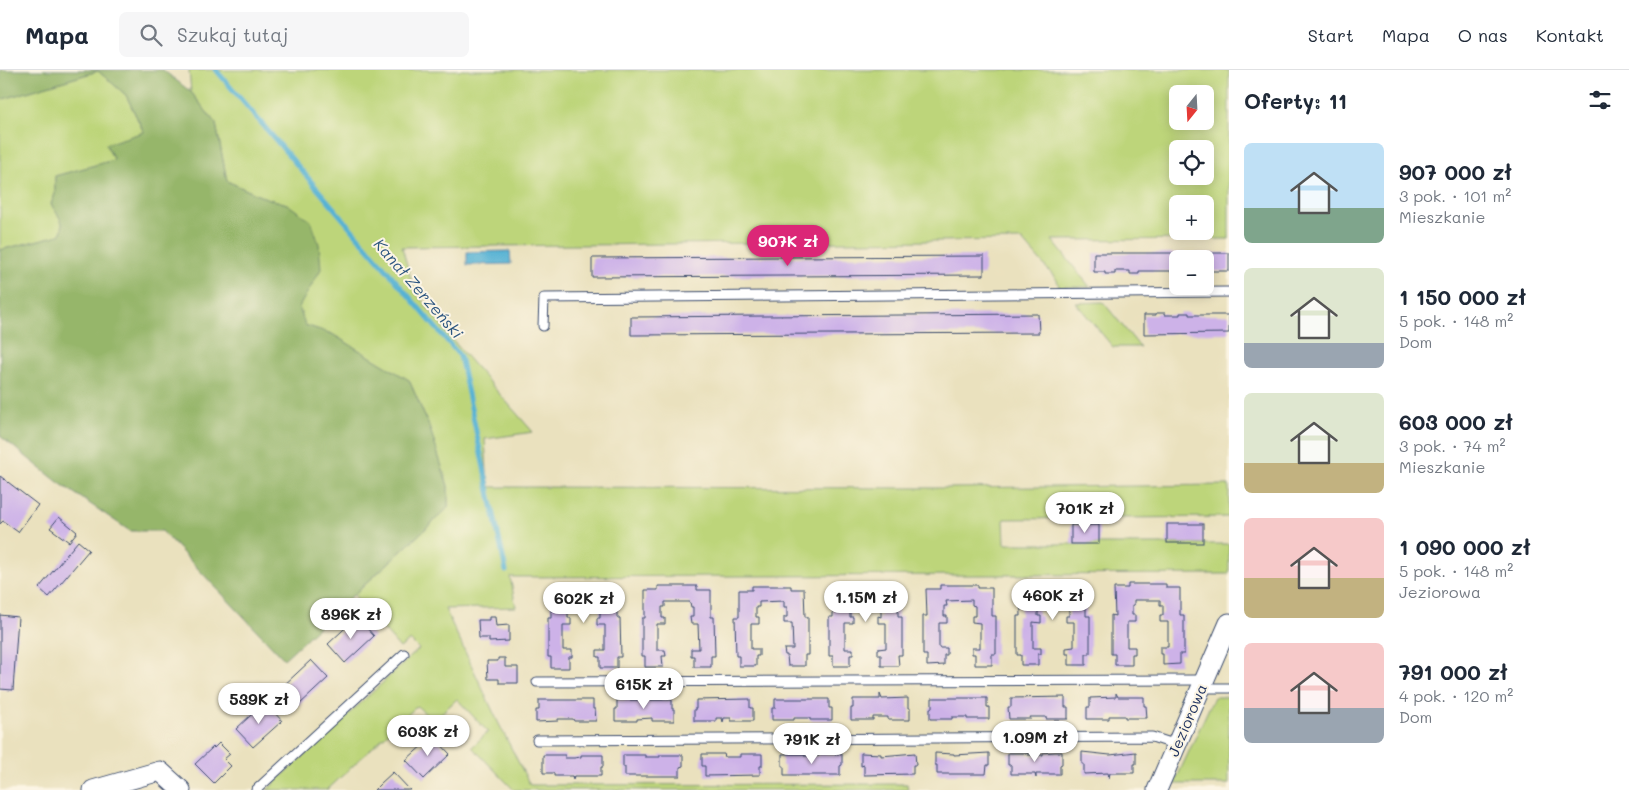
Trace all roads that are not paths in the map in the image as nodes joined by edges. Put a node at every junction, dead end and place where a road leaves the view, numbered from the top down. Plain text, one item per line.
1 (1229, 292) edge
2 (543, 326) dead end
3 (1229, 623) edge
4 (404, 654) dead end
5 (537, 682) dead end
6 (1203, 684) junction
7 (1229, 688) edge
8 (537, 740) dead end
9 (1176, 745) junction
10 (93, 790) edge
11 (181, 790) edge
12 (256, 790) edge
13 (1157, 790) edge

1 - 2 lane
3 - 6 street, Jeziorowa
4 - 12 lane
5 - 6 lane
6 - 7 lane
6 - 9 street, Jeziorowa
8 - 9 lane
9 - 13 street, Jeziorowa
10 - 11 street

